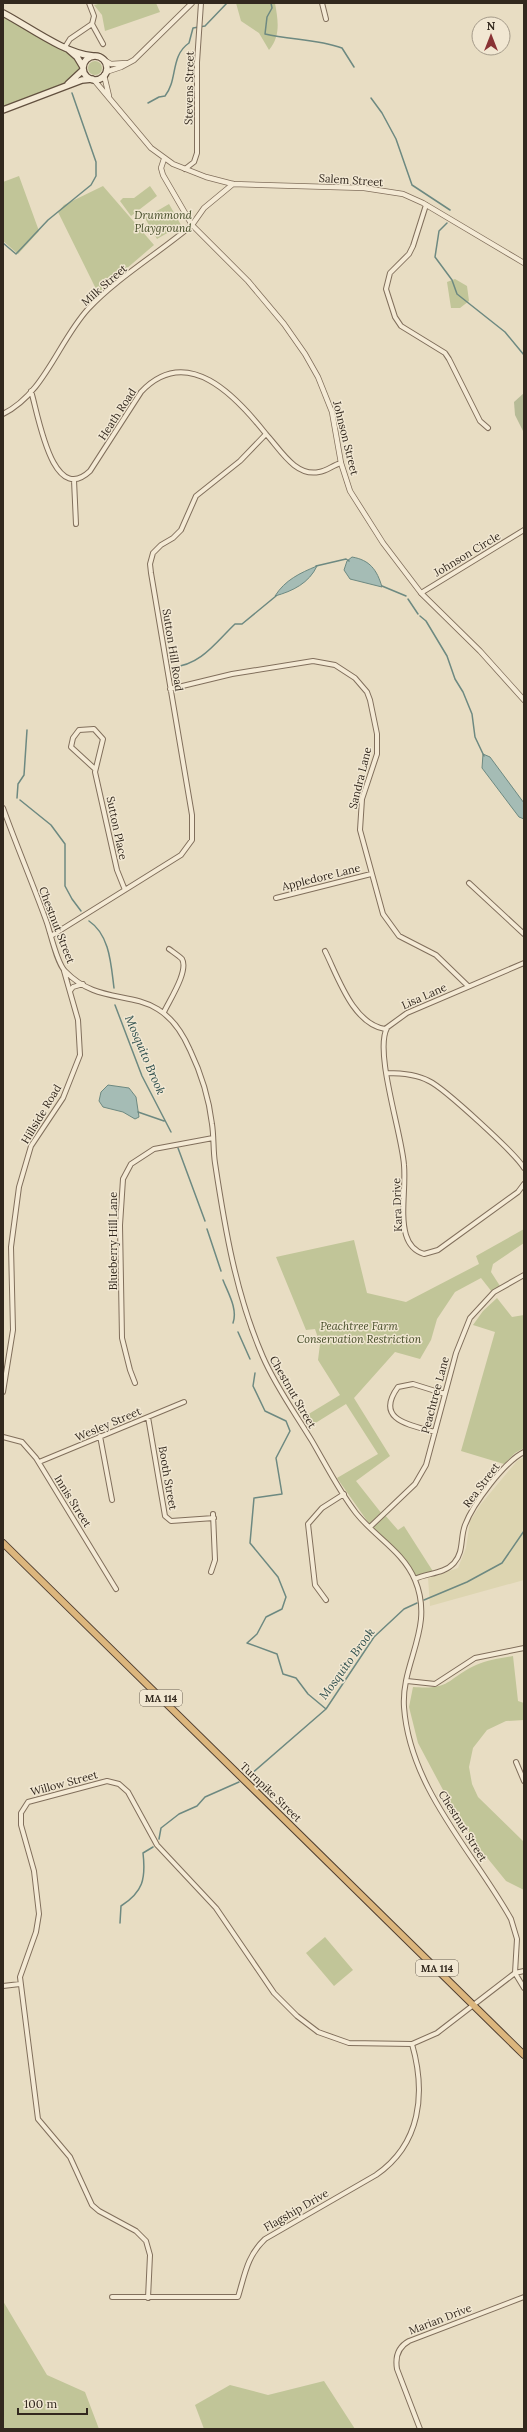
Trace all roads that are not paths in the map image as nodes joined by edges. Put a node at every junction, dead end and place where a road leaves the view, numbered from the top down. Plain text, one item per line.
1 (89, 3) edge
2 (192, 3) edge
3 (201, 3) edge
4 (322, 3) edge
5 (3, 12) edge
6 (326, 19) dead end
7 (92, 24) junction
8 (103, 44) dead end
9 (65, 47) junction
10 (93, 56) junction
11 (104, 60) junction
12 (128, 63) junction
13 (83, 69) junction
14 (105, 74) junction
15 (93, 79) junction
16 (65, 86) junction
17 (109, 98) junction
18 (3, 110) edge
19 (164, 159) junction
20 (185, 169) junction
21 (233, 184) junction
22 (426, 205) junction
23 (192, 225) junction
24 (524, 263) edge
25 (31, 391) junction
26 (3, 414) edge
27 (488, 428) dead end
28 (266, 434) junction
29 (342, 463) junction
30 (74, 480) junction
31 (76, 524) dead end
32 (524, 530) edge
33 (420, 593) junction
34 (170, 689) junction
35 (524, 700) edge
36 (95, 769) junction
37 (3, 808) edge
38 (371, 874) junction
39 (469, 883) dead end
40 (125, 890) junction
41 (276, 898) dead end
42 (524, 934) edge
43 (51, 936) junction
44 (169, 949) dead end
45 (325, 951) dead end
46 (524, 963) edge
47 (64, 971) junction
48 (83, 984) junction
49 (468, 986) junction
50 (70, 991) junction
51 (164, 1012) junction
52 (387, 1028) junction
53 (387, 1073) junction
54 (213, 1138) junction
55 (524, 1168) edge
56 (524, 1184) edge
57 (524, 1274) edge
58 (135, 1382) dead end
59 (3, 1392) edge
60 (445, 1394) junction
61 (184, 1402) dead end
62 (148, 1417) junction
63 (434, 1432) junction
64 (100, 1436) junction
65 (3, 1437) edge
66 (524, 1452) edge
67 (39, 1462) junction
68 (344, 1494) junction
69 (112, 1500) dead end
70 (370, 1527) junction
71 (3, 1543) edge
72 (211, 1572) dead end
73 (415, 1579) junction
74 (116, 1589) dead end
75 (326, 1600) dead end
76 (524, 1648) edge
77 (407, 1681) junction
78 (516, 1762) dead end
79 (524, 1781) edge
80 (524, 1971) edge
81 (515, 1973) junction
82 (20, 1984) junction
83 (3, 1986) edge
84 (524, 1988) edge
85 (473, 2004) junction
86 (412, 2044) junction
87 (524, 2055) edge
88 (112, 2297) dead end
89 (524, 2297) edge
90 (148, 2298) junction
91 (420, 2429) edge

1 - 7 street
2 - 12 street
3 - 20 street, Stevens Street
4 - 6 street
5 - 9 main road
7 - 8 street
7 - 9 street
9 - 10 main road
9 - 13 main road
10 - 11 main road
10 - 13 main road
11 - 12 street
11 - 14 main road
12 - 14 street
13 - 15 main road
13 - 16 main road
14 - 15 main road
14 - 17 street
15 - 16 main road
15 - 17 street
16 - 18 main road
17 - 19 street
19 - 20 street, Salem Street
19 - 23 street, Johnson Street
20 - 21 street, Salem Street
21 - 22 street, Salem Street
21 - 23 street, Milk Street
22 - 24 street, Salem Street
22 - 27 street
23 - 25 street, Milk Street
23 - 29 street, Johnson Street
25 - 26 street, Milk Street
25 - 30 street
28 - 29 street
28 - 30 street, Heath Road
28 - 34 street, Sutton Hill Road
29 - 33 street, Johnson Street
30 - 31 street
32 - 33 street, Johnson Circle
33 - 35 street, Johnson Street
34 - 38 street, Sandra Lane
34 - 40 street, Sutton Hill Road
36 - 36 street, Sutton Place
36 - 40 street, Sutton Place
37 - 43 street, Chestnut Street
38 - 41 street, Appledore Lane
38 - 49 street, Sandra Lane
39 - 42 street
40 - 43 street, Sutton Hill Road
43 - 47 street, Chestnut Street
44 - 51 street
45 - 52 street
46 - 49 street, Lisa Lane
47 - 48 street, Chestnut Street
47 - 50 street, Hillside Road
48 - 50 street
48 - 51 street, Chestnut Street
49 - 52 street, Lisa Lane
50 - 59 street, Hillside Road
51 - 54 street, Chestnut Street
52 - 53 street, Kara Drive
53 - 55 street
53 - 56 street, Kara Drive
54 - 58 street, Blueberry Hill Lane
54 - 68 street, Chestnut Street
57 - 60 street, Peachtree Lane
60 - 63 street, Peachtree Lane
60 - 63 street
61 - 62 street, Wesley Street
62 - 64 street, Wesley Street
62 - 72 street, Booth Street
63 - 70 street, Peachtree Lane
64 - 67 street, Wesley Street
64 - 69 street
65 - 67 street, Innis Street
66 - 73 street, Rea Street
67 - 74 street, Innis Street
68 - 70 street, Chestnut Street
68 - 75 street
70 - 73 street, Chestnut Street
71 - 85 highway, Turnpike Street / MA 114
73 - 77 street, Chestnut Street
76 - 77 street
77 - 81 street, Chestnut Street
78 - 79 street
80 - 81 street
81 - 84 street
81 - 85 street, Willow Street
82 - 83 street
82 - 86 street, Willow Street
82 - 90 street, Willow Street
85 - 86 street, Willow Street
85 - 87 highway, Turnpike Street / MA 114
86 - 90 street, Flagship Drive
88 - 90 street, Flagship Drive
89 - 91 street, Marian Drive

